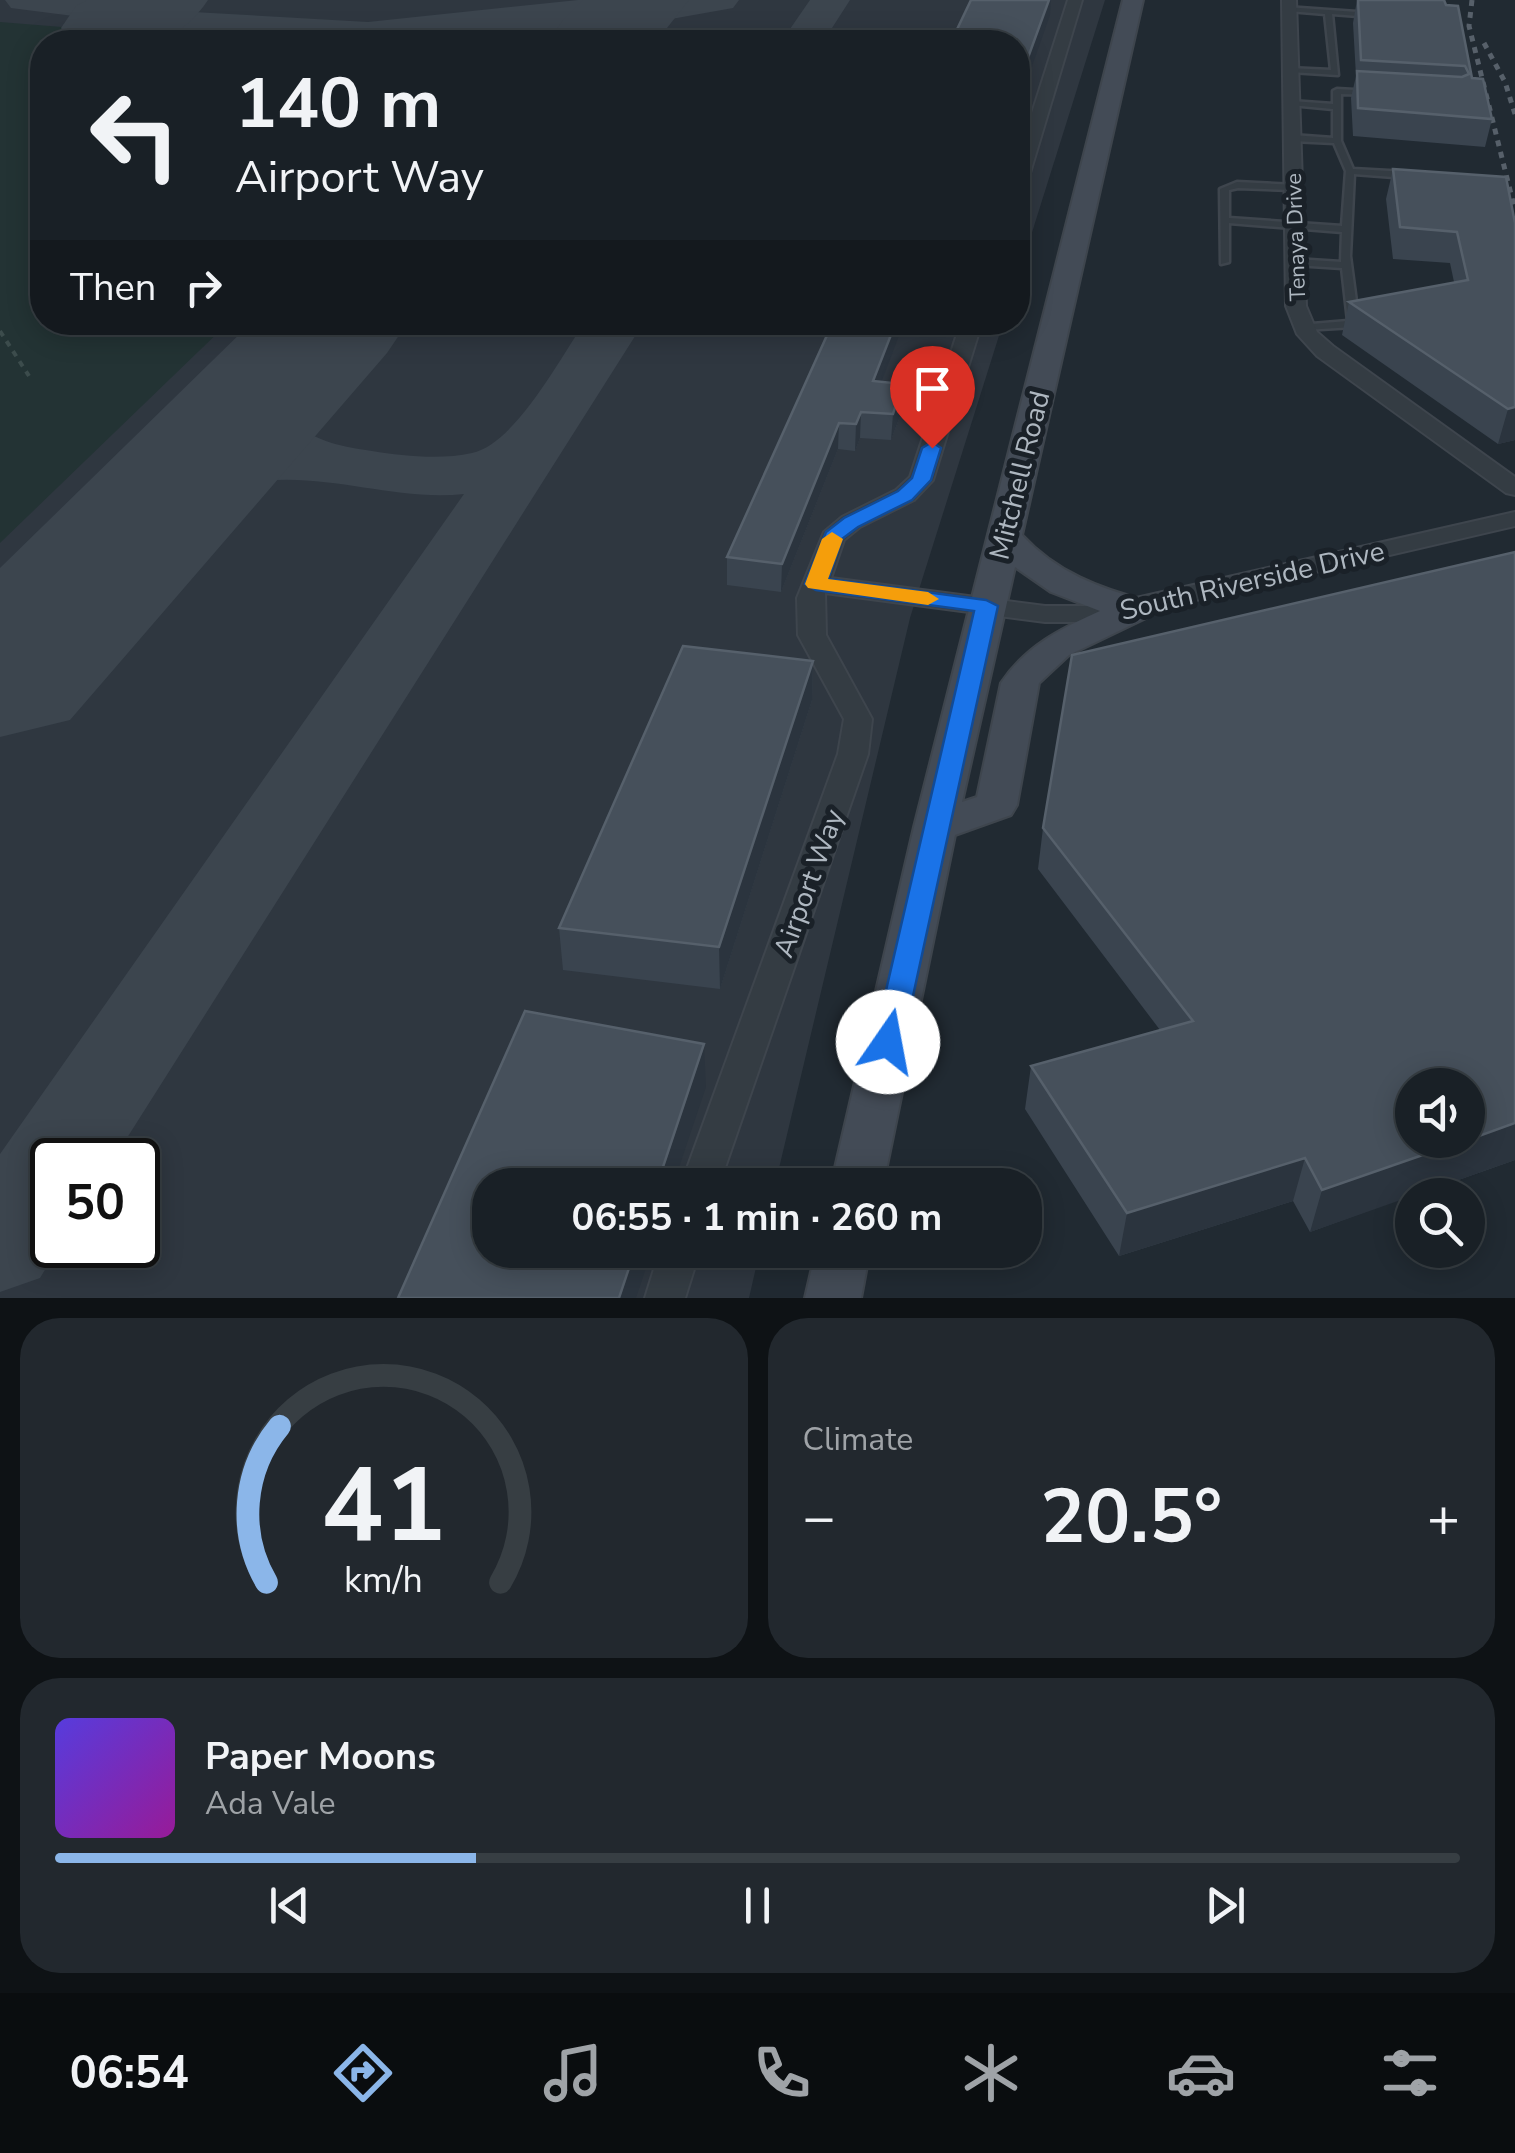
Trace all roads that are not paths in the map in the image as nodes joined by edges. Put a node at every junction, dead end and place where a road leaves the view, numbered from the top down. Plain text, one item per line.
1 (1075, 0) edge
2 (1134, 0) edge
3 (1289, 5) edge
4 (1328, 12) junction
5 (1380, 16) edge
6 (1291, 70) junction
7 (1377, 94) edge
8 (1292, 103) junction
9 (1338, 107) junction
10 (1292, 138) junction
11 (1337, 142) junction
12 (1030, 145) edge
13 (1350, 172) junction
14 (1410, 176) edge
15 (1293, 187) junction
16 (1224, 220) junction
17 (1294, 226) junction
18 (1346, 229) junction
19 (1224, 262) dead end
20 (1295, 262) junction
21 (1346, 265) junction
22 (1304, 328) junction
23 (968, 335) edge
24 (1515, 488) edge
25 (1515, 519) edge
26 (1005, 537) junction
27 (816, 584) junction
28 (986, 606) junction
29 (1135, 609) junction
30 (934, 827) junction
31 (706, 1168) edge
32 (862, 1168) edge
33 (674, 1268) edge
34 (840, 1268) edge
35 (665, 1298) edge
36 (833, 1298) edge

1 - 12 street
2 - 26 main road, Mitchell Road
3 - 4 lane
3 - 6 street, Tenaya Drive
4 - 5 lane
4 - 6 lane
6 - 8 street, Tenaya Drive
7 - 9 lane
8 - 9 lane
8 - 10 street, Tenaya Drive
9 - 11 lane
10 - 11 lane
10 - 15 street, Tenaya Drive
11 - 13 lane
13 - 14 lane
13 - 18 lane
15 - 16 lane
15 - 17 street, Tenaya Drive
16 - 17 lane
16 - 19 lane
17 - 18 lane
17 - 20 street, Tenaya Drive
18 - 21 lane
20 - 21 lane
20 - 22 street, Tenaya Drive
21 - 22 lane
22 - 24 street, Tenaya Drive
23 - 27 street, Airport Way
25 - 29 street, South Riverside Drive
26 - 28 main road, Mitchell Road
26 - 29 main road
27 - 28 street
27 - 31 street, Airport Way
28 - 29 street, South Riverside Drive
28 - 30 main road, Mitchell Road
29 - 30 main road
30 - 32 main road, Mitchell Road
33 - 35 street
34 - 36 main road

